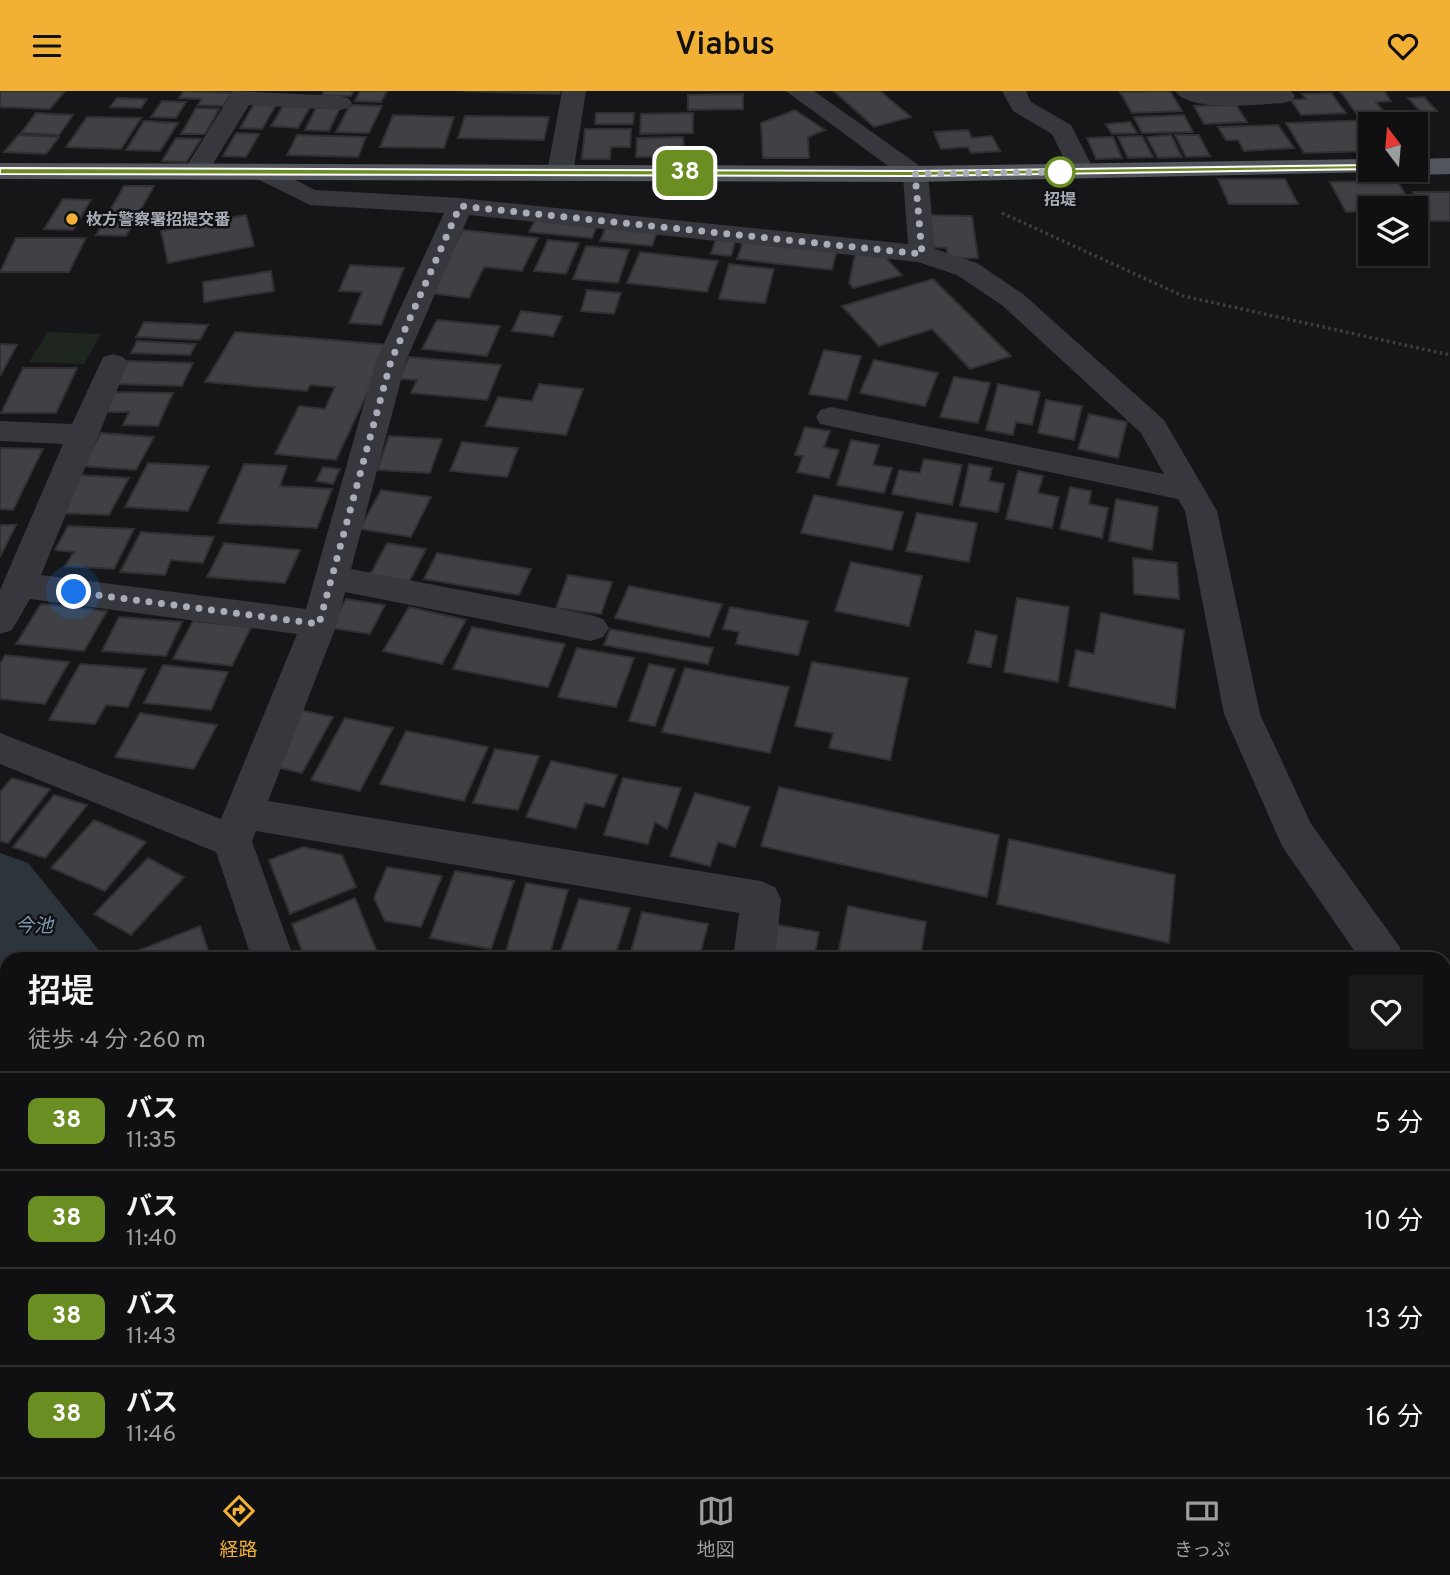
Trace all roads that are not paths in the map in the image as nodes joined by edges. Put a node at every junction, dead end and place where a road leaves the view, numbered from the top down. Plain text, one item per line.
1 (574, 91) edge
2 (798, 91) edge
3 (1014, 91) edge
4 (1187, 91) edge
5 (243, 94) edge
6 (1283, 96) dead end
7 (340, 103) dead end
8 (1450, 166) edge
9 (1358, 167) edge
10 (1428, 167) edge
11 (0, 171) edge
12 (196, 172) junction
13 (262, 172) junction
14 (1082, 172) junction
15 (560, 173) junction
16 (915, 174) junction
17 (460, 206) junction
18 (922, 254) junction
19 (113, 363) dead end
20 (831, 417) dead end
21 (0, 431) edge
22 (83, 435) junction
23 (1189, 490) junction
24 (331, 577) junction
25 (20, 585) junction
26 (0, 621) edge
27 (319, 624) junction
28 (591, 628) dead end
29 (0, 748) edge
30 (238, 827) junction
31 (271, 952) edge
32 (755, 952) edge
33 (1379, 952) edge

1 - 15 street
2 - 16 street
3 - 14 street
4 - 6 street
5 - 7 street
5 - 12 street
8 - 10 main road
9 - 14 main road
11 - 12 main road
12 - 13 main road
13 - 15 main road
13 - 17 street
14 - 16 main road
15 - 16 main road
16 - 18 street
17 - 18 street
17 - 24 street
18 - 23 street
19 - 22 street
20 - 23 street
21 - 22 street
22 - 25 street
23 - 33 street
24 - 27 street
24 - 28 street
25 - 26 street
25 - 27 street
27 - 30 street
29 - 30 street
30 - 31 street
30 - 32 street

